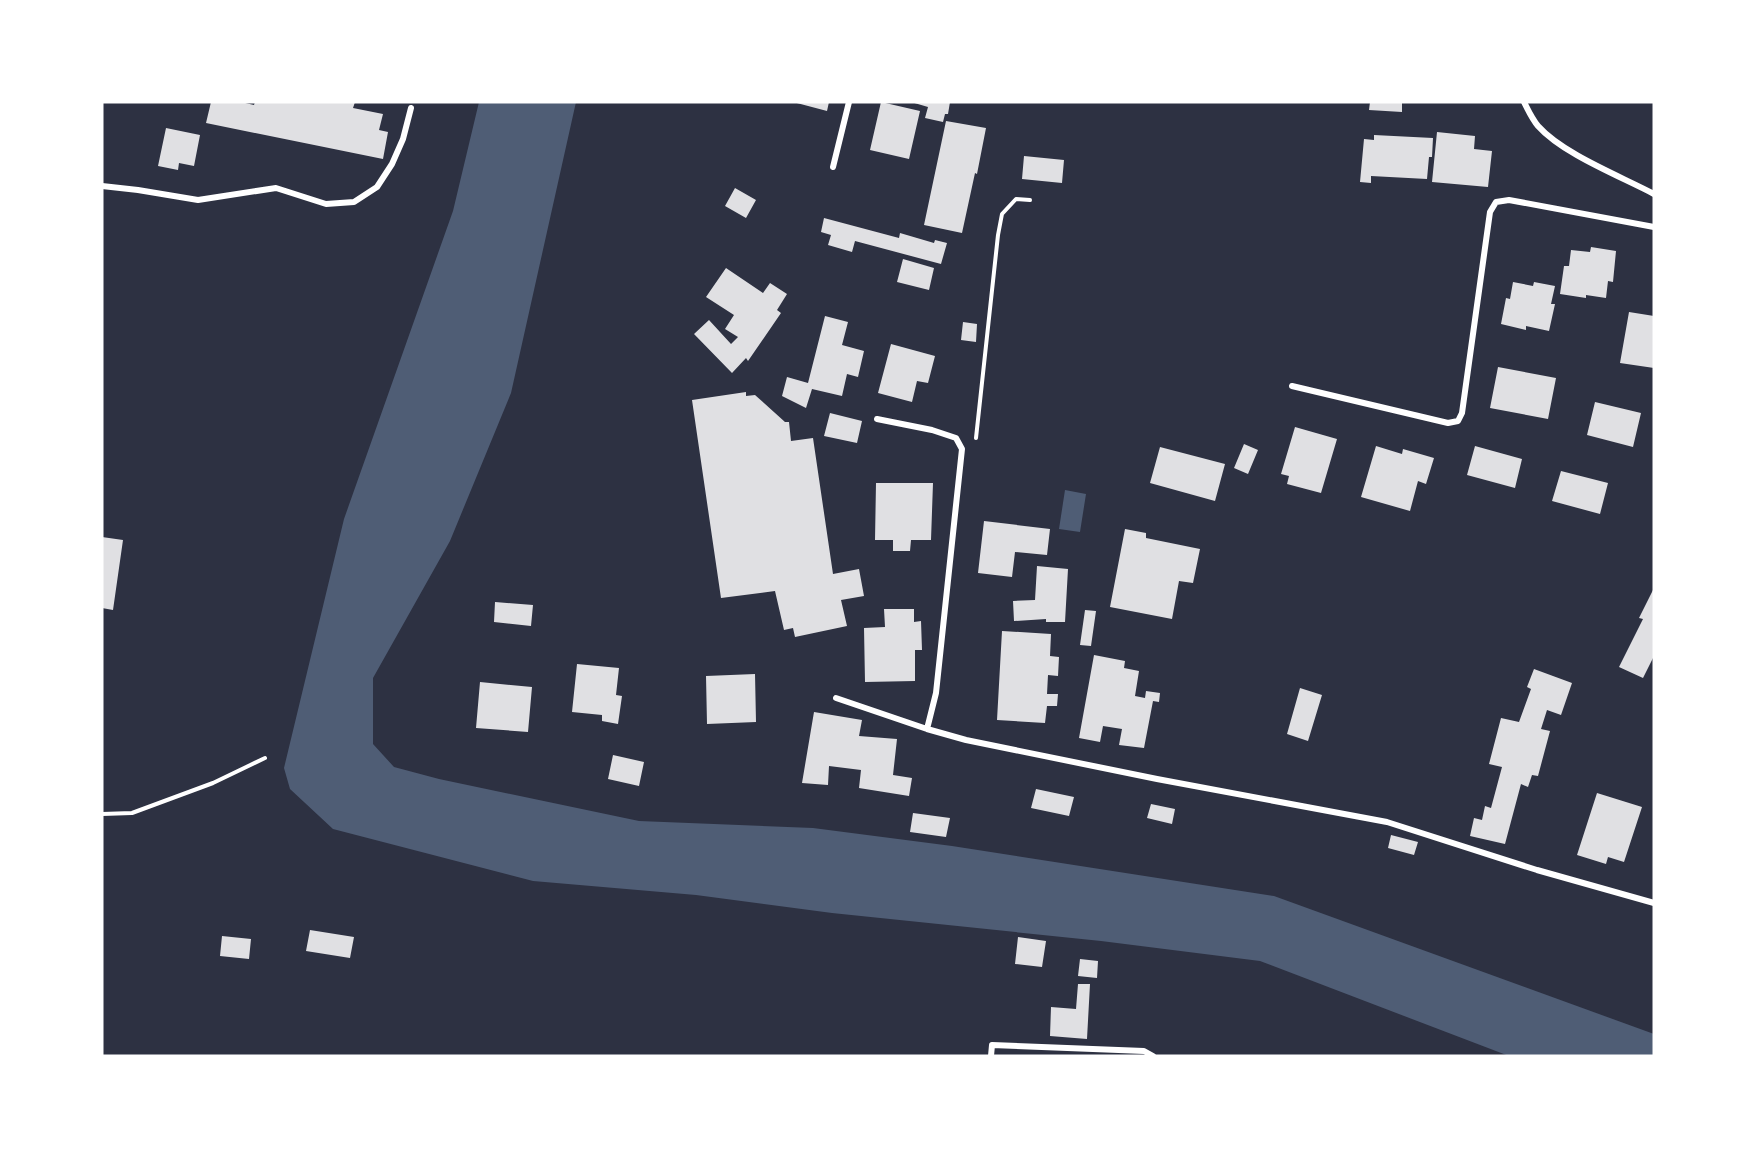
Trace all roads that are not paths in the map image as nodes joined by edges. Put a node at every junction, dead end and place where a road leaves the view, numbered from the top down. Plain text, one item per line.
1 (849, 102) edge
2 (1524, 102) edge
3 (411, 108) dead end
4 (833, 167) dead end
5 (102, 186) edge
6 (1654, 194) edge
7 (1654, 227) edge
8 (1292, 386) dead end
9 (877, 419) dead end
10 (836, 698) dead end
11 (927, 729) junction
12 (1654, 903) edge
13 (991, 1056) edge
14 (1153, 1056) edge

1 - 4 street
2 - 6 street
3 - 5 street
7 - 8 street
9 - 11 street
10 - 11 street
11 - 12 street
13 - 14 street

